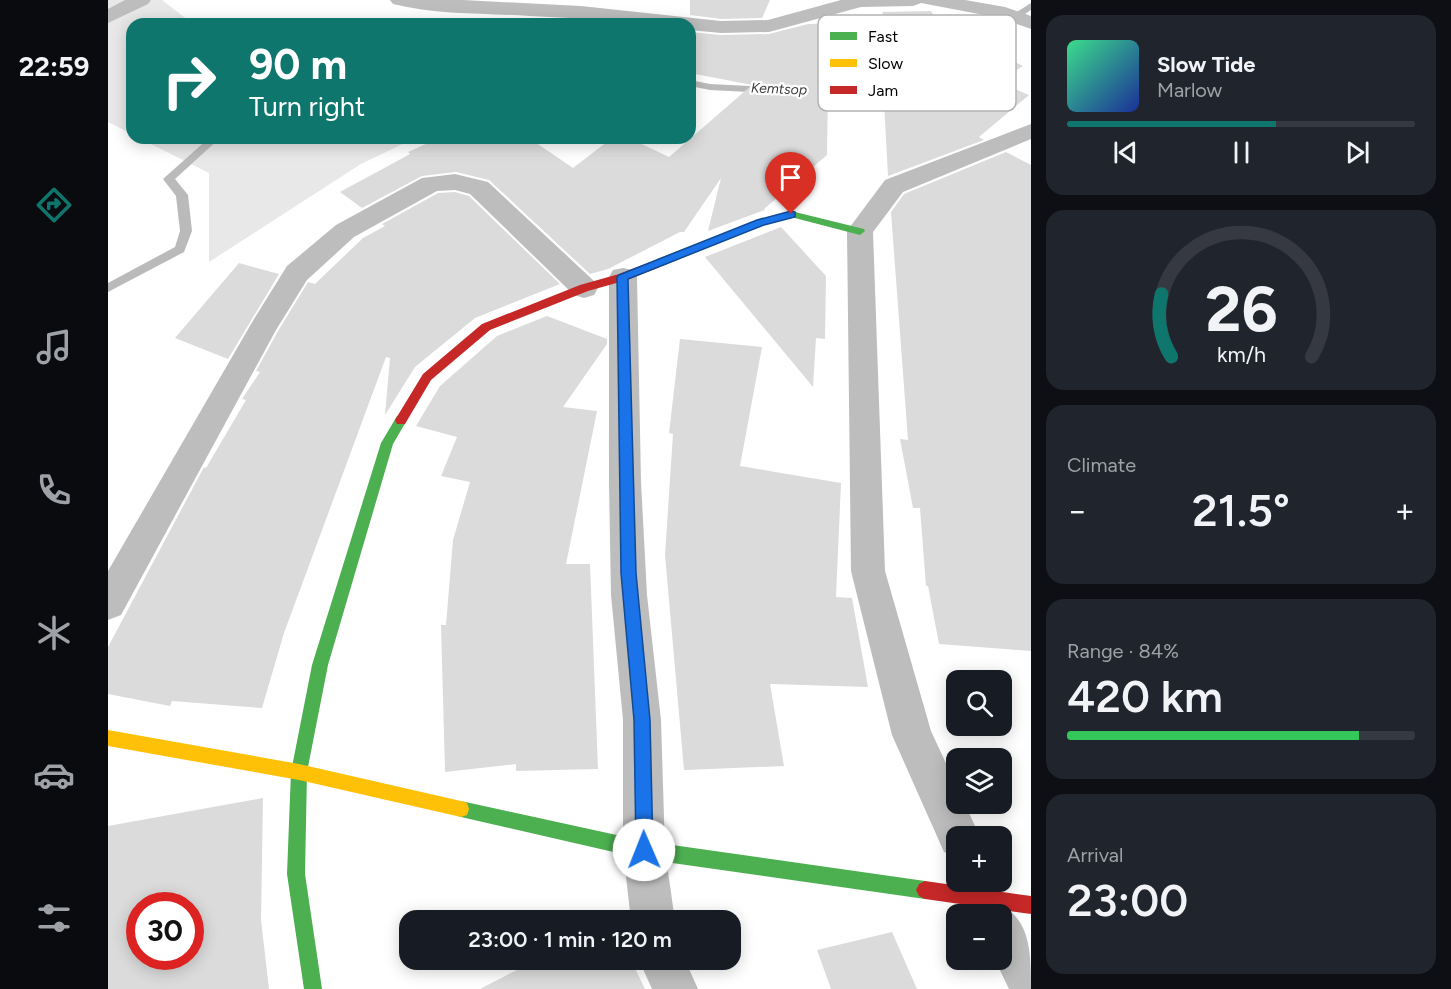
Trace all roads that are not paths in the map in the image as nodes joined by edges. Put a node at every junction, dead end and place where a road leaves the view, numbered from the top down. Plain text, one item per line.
1 (141, 0) edge
2 (400, 0) edge
3 (913, 0) edge
4 (929, 0) edge
5 (1010, 15) edge
6 (108, 17) edge
7 (1016, 17) edge
8 (637, 18) edge
9 (1031, 23) edge
10 (696, 24) edge
11 (1031, 131) edge
12 (860, 231) junction
13 (623, 277) junction
14 (584, 288) junction
15 (108, 604) edge
16 (108, 738) edge
17 (298, 772) junction
18 (954, 826) edge
19 (644, 850) junction
20 (979, 904) edge
21 (1012, 905) edge
22 (1031, 905) edge
23 (652, 910) edge
24 (1012, 947) edge
25 (666, 970) edge
26 (1031, 984) edge
27 (313, 989) edge
28 (675, 989) edge

1 - 6 street
2 - 8 street
3 - 10 street
4 - 5 street
7 - 9 street
11 - 12 street
12 - 13 street
12 - 18 street
13 - 14 street
13 - 19 street
14 - 15 street
14 - 17 street
16 - 17 street
17 - 19 street
17 - 27 street
19 - 20 street
19 - 23 street
21 - 22 street
24 - 26 street
25 - 28 street

